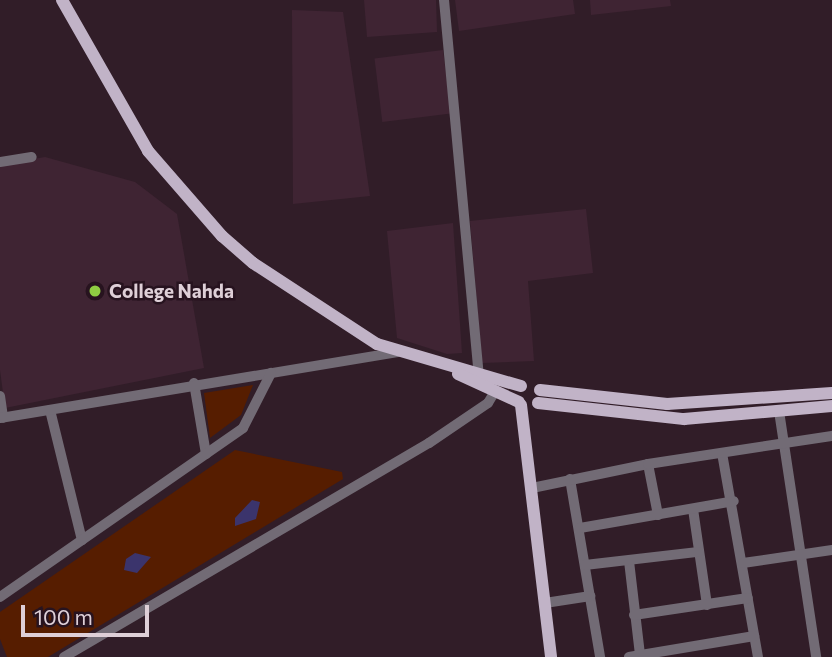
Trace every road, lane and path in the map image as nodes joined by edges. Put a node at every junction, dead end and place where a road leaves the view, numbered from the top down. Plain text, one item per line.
1 (62, 0) edge
2 (444, 0) edge
3 (32, 157) dead end
4 (0, 162) edge
5 (398, 352) junction
6 (446, 366) junction
7 (271, 373) junction
8 (479, 375) junction
9 (194, 383) junction
10 (521, 386) junction
11 (494, 393) junction
12 (832, 393) edge
13 (0, 396) edge
14 (538, 399) junction
15 (520, 404) junction
16 (832, 406) edge
17 (50, 410) junction
18 (779, 411) junction
19 (1, 418) edge
20 (832, 436) edge
21 (784, 444) junction
22 (722, 453) junction
23 (206, 454) junction
24 (648, 464) junction
25 (530, 470) junction
26 (570, 479) junction
27 (532, 488) junction
28 (734, 501) junction
29 (693, 509) junction
30 (658, 515) junction
31 (580, 528) junction
32 (82, 540) junction
33 (832, 550) edge
34 (698, 552) junction
35 (800, 554) junction
36 (629, 561) junction
37 (743, 563) junction
38 (585, 565) junction
39 (590, 596) junction
40 (0, 597) edge
41 (748, 598) junction
42 (545, 603) junction
43 (707, 605) junction
44 (634, 615) junction
45 (754, 636) junction
46 (676, 653) edge
47 (635, 656) edge
48 (64, 657) edge
49 (551, 657) edge
50 (600, 657) edge
51 (758, 657) edge
52 (816, 657) edge

1 - 5 main road
2 - 8 street
3 - 4 street
5 - 6 main road
5 - 7 street
6 - 8 main road
6 - 11 main road
7 - 9 street
7 - 23 street
8 - 10 main road
9 - 17 street
9 - 23 street
10 - 14 main road
10 - 15 main road
11 - 15 main road
11 - 48 street
12 - 14 main road
13 - 19 street
14 - 15 main road
14 - 18 main road
14 - 25 main road
15 - 25 main road
16 - 18 main road
17 - 19 street
17 - 32 street
18 - 21 street
20 - 21 street
21 - 22 street
21 - 35 street
22 - 24 street
22 - 28 street
23 - 32 street
24 - 26 street
24 - 30 street
25 - 27 main road
26 - 27 street
26 - 31 street
27 - 42 main road
28 - 29 street
28 - 37 street
29 - 30 street
29 - 34 street
30 - 31 street
31 - 38 street
32 - 40 street
33 - 35 street
34 - 36 street
34 - 43 street
35 - 37 street
35 - 52 street
36 - 38 street
36 - 44 street
37 - 41 street
38 - 39 street
39 - 42 street
39 - 50 street
41 - 43 street
41 - 45 street
42 - 49 main road
43 - 44 street
44 - 47 street
45 - 46 street
45 - 51 street
46 - 47 street

